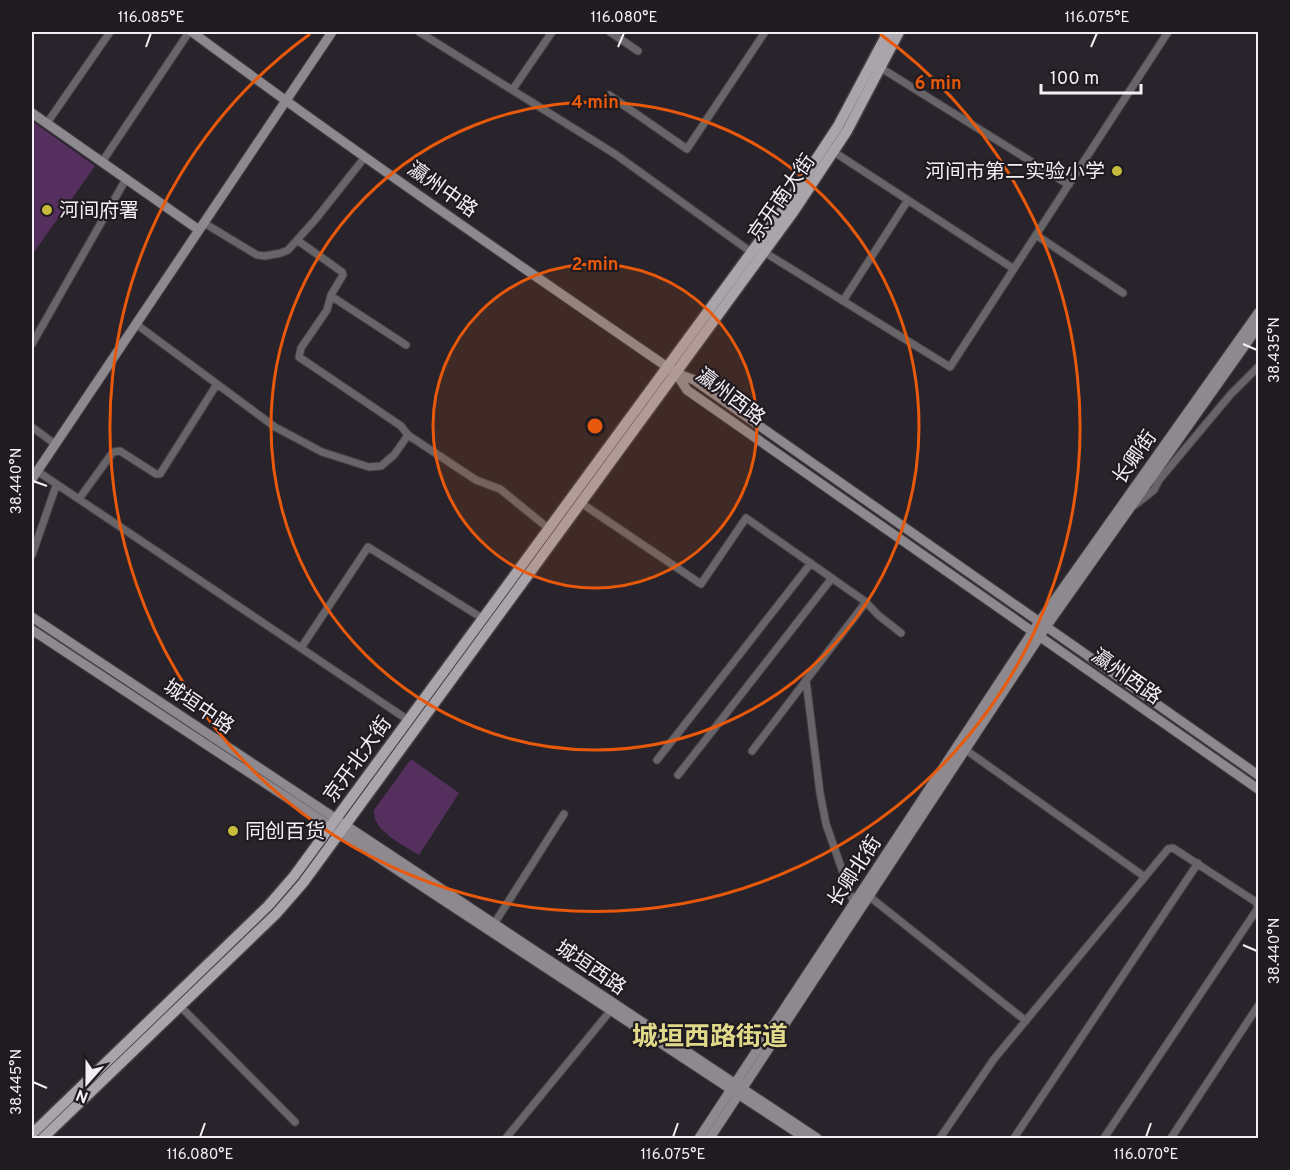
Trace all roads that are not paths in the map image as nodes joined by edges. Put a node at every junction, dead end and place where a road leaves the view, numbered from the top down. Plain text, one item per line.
1 (110, 32) edge
2 (190, 32) edge
3 (333, 32) edge
4 (419, 32) edge
5 (435, 32) edge
6 (552, 32) edge
7 (610, 32) edge
8 (765, 32) edge
9 (888, 32) edge
10 (899, 32) edge
11 (1168, 32) edge
12 (431, 39) junction
13 (638, 51) dead end
14 (881, 68) junction
15 (513, 89) junction
16 (609, 96) dead end
17 (286, 102) junction
18 (32, 112) edge
19 (47, 123) junction
20 (834, 152) junction
21 (365, 157) junction
22 (102, 162) junction
23 (126, 179) junction
24 (1069, 185) junction
25 (908, 200) junction
26 (202, 227) junction
27 (1036, 235) junction
28 (297, 240) junction
29 (751, 252) junction
30 (764, 252) junction
31 (1014, 269) junction
32 (1123, 293) dead end
33 (331, 296) junction
34 (843, 301) junction
35 (1258, 313) edge
36 (136, 324) junction
37 (1258, 327) edge
38 (32, 344) edge
39 (406, 345) dead end
40 (1258, 367) edge
41 (671, 370) junction
42 (217, 384) junction
43 (32, 427) edge
44 (408, 435) junction
45 (55, 444) junction
46 (34, 475) edge
47 (56, 486) dead end
48 (79, 499) junction
49 (580, 503) junction
50 (1129, 510) junction
51 (548, 528) junction
52 (32, 555) edge
53 (811, 563) junction
54 (832, 578) junction
55 (866, 602) junction
56 (32, 617) edge
57 (482, 618) junction
58 (1043, 625) junction
59 (32, 630) edge
60 (901, 633) dead end
61 (1036, 634) junction
62 (301, 648) junction
63 (806, 680) junction
64 (408, 720) junction
65 (966, 750) junction
66 (752, 751) dead end
67 (657, 760) dead end
68 (678, 775) dead end
69 (1258, 775) edge
70 (1258, 789) edge
71 (564, 814) dead end
72 (338, 826) junction
73 (1198, 863) junction
74 (1145, 877) junction
75 (870, 897) junction
76 (854, 904) junction
77 (494, 924) junction
78 (180, 1006) junction
79 (1258, 1006) edge
80 (611, 1010) junction
81 (1026, 1021) junction
82 (737, 1089) junction
83 (295, 1122) dead end
84 (32, 1134) edge
85 (43, 1138) edge
86 (506, 1138) edge
87 (699, 1138) edge
88 (710, 1138) edge
89 (805, 1138) edge
90 (818, 1138) edge
91 (940, 1138) edge
92 (1014, 1138) edge
93 (1104, 1138) edge
94 (1171, 1138) edge

1 - 19 street
2 - 17 main road, 瀛州中路
2 - 22 street
3 - 17 main road
4 - 12 street
5 - 12 street
6 - 15 street
7 - 13 street
8 - 16 street
9 - 29 main road, 京开南大街
10 - 14 main road, 京开南大街
11 - 24 street
12 - 15 street
14 - 20 main road, 京开南大街
14 - 24 street
15 - 29 street
17 - 21 main road, 瀛州中路
17 - 26 main road
18 - 19 main road
19 - 22 main road
20 - 25 street
20 - 30 main road, 京开南大街
21 - 28 street
21 - 41 main road, 瀛州中路
22 - 23 main road
23 - 26 main road
23 - 38 street
24 - 27 street
25 - 31 street
25 - 34 street
26 - 28 street
26 - 36 main road
27 - 31 street
27 - 32 street
28 - 33 street
29 - 41 main road, 京开南大街
30 - 34 street
30 - 41 main road, 京开南大街
31 - 34 street
33 - 39 street
33 - 44 street
35 - 58 main road, 长卿街
36 - 42 street
36 - 45 main road
37 - 50 main road, 长卿街
40 - 50 street
41 - 49 main road, 京开北大街
41 - 51 main road, 京开北大街
41 - 58 main road, 瀛州西路
41 - 61 main road, 瀛州西路
42 - 44 street
42 - 48 street
43 - 45 street
44 - 51 street
45 - 46 main road
46 - 48 street
47 - 52 street
48 - 62 street
49 - 53 street
49 - 72 main road, 京开北大街
50 - 58 main road, 长卿街
51 - 57 main road, 京开北大街
53 - 54 street
53 - 67 street
54 - 55 street
54 - 68 street
55 - 60 street
55 - 63 street
56 - 72 main road, 城垣中路
57 - 62 street
57 - 64 main road, 京开北大街
58 - 61 main road, 长卿北街
58 - 69 main road, 瀛州西路
59 - 72 main road, 城垣中路
61 - 65 main road, 长卿北街
61 - 70 main road, 瀛州西路
61 - 76 main road, 长卿北街
62 - 64 street
63 - 66 street
63 - 76 street
64 - 72 main road, 京开北大街
65 - 74 street
65 - 75 main road, 长卿北街
71 - 77 street
72 - 77 main road, 城垣西路
72 - 78 main road, 京开北大街
72 - 80 main road, 城垣西路
72 - 84 main road, 京开北大街
73 - 74 street
73 - 92 street
73 - 93 street
74 - 81 street
75 - 81 street
75 - 82 main road, 长卿北街
76 - 82 main road, 长卿北街
77 - 82 main road, 城垣西路
78 - 83 street
78 - 85 main road, 京开北大街
79 - 94 street
80 - 82 main road, 城垣西路
80 - 86 street
81 - 91 street
82 - 87 main road, 长卿北街
82 - 88 main road, 长卿北街
82 - 89 main road, 城垣西路
82 - 90 main road, 城垣西路

